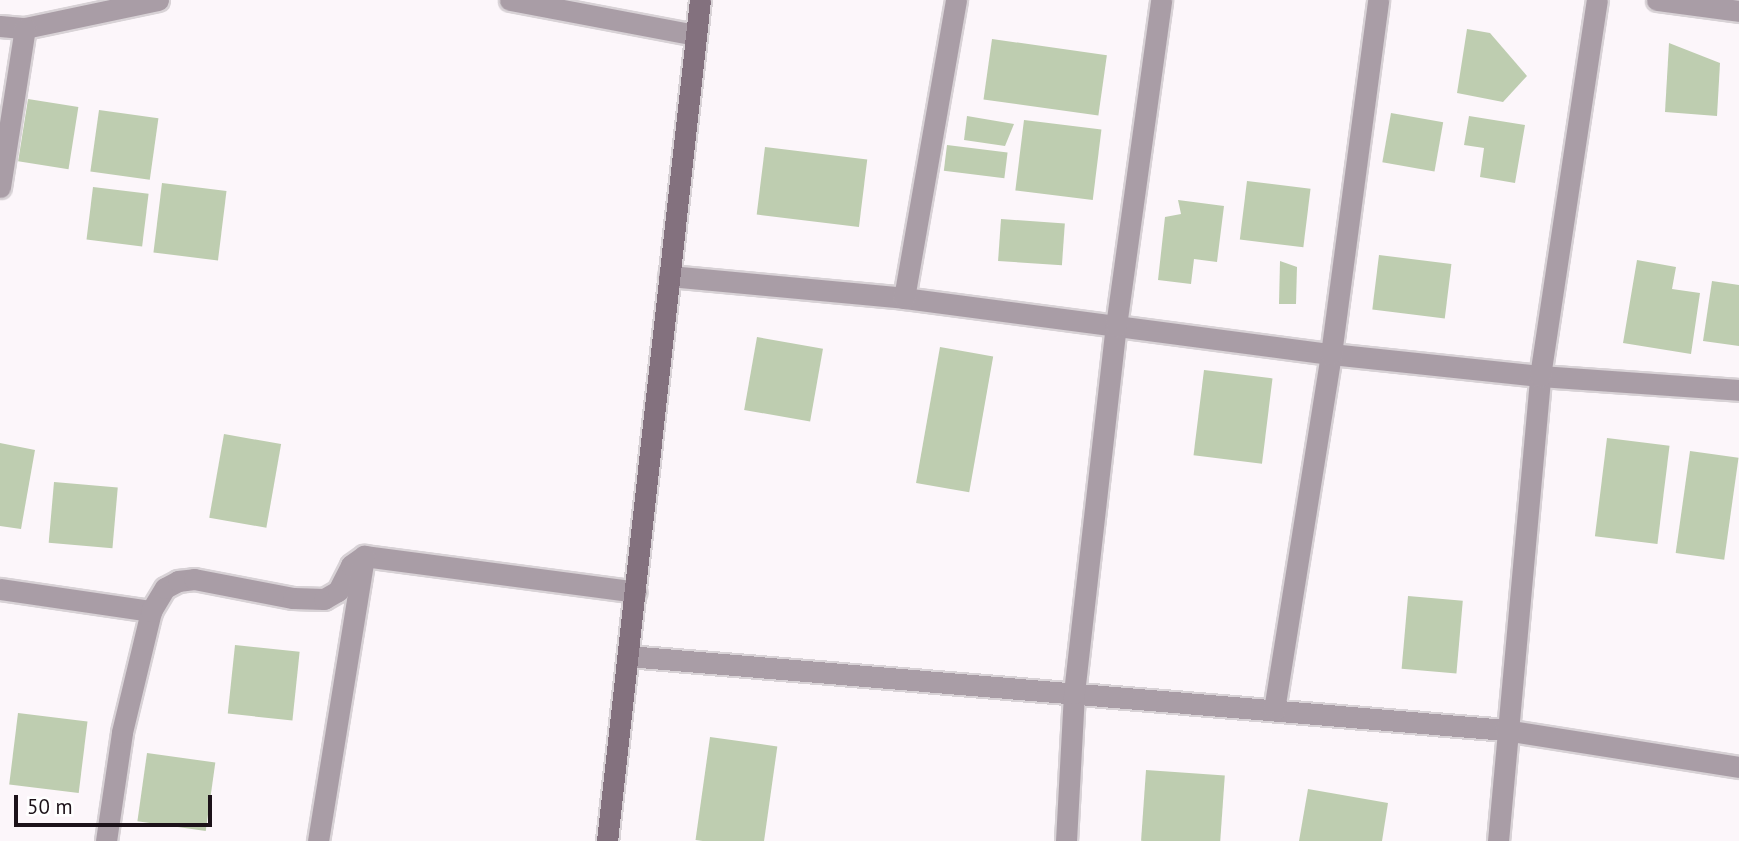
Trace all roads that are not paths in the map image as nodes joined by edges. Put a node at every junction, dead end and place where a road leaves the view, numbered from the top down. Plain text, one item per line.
1 (158, 0) edge
2 (510, 0) edge
3 (700, 0) edge
4 (956, 0) edge
5 (1161, 0) edge
6 (1378, 0) edge
7 (1597, 0) edge
8 (1657, 0) edge
9 (1739, 11) edge
10 (0, 26) edge
11 (25, 28) junction
12 (696, 35) junction
13 (2, 165) edge
14 (0, 187) edge
15 (669, 276) junction
16 (904, 298) junction
17 (1116, 326) junction
18 (1331, 354) junction
19 (1540, 376) junction
20 (1739, 390) edge
21 (364, 556) junction
22 (0, 589) edge
23 (635, 592) junction
24 (151, 611) junction
25 (628, 656) junction
26 (1074, 693) junction
27 (1274, 710) junction
28 (1505, 730) junction
29 (1739, 767) edge
30 (106, 841) edge
31 (318, 841) edge
32 (607, 841) edge
33 (1066, 841) edge
34 (1498, 841) edge

1 - 11 street
2 - 12 street
3 - 12 street
4 - 16 street
5 - 17 street
6 - 18 street
7 - 19 street
8 - 9 street
10 - 11 street
11 - 13 street
12 - 15 street
13 - 14 street
15 - 16 street
15 - 23 street
16 - 17 street
17 - 18 street
17 - 26 street
18 - 19 street
18 - 27 street
19 - 20 street
19 - 28 street
21 - 23 street
21 - 24 street
21 - 31 street
22 - 24 street
23 - 25 street
24 - 30 street
25 - 26 street
25 - 32 street
26 - 27 street
26 - 33 street
27 - 28 street
28 - 29 street
28 - 34 street

